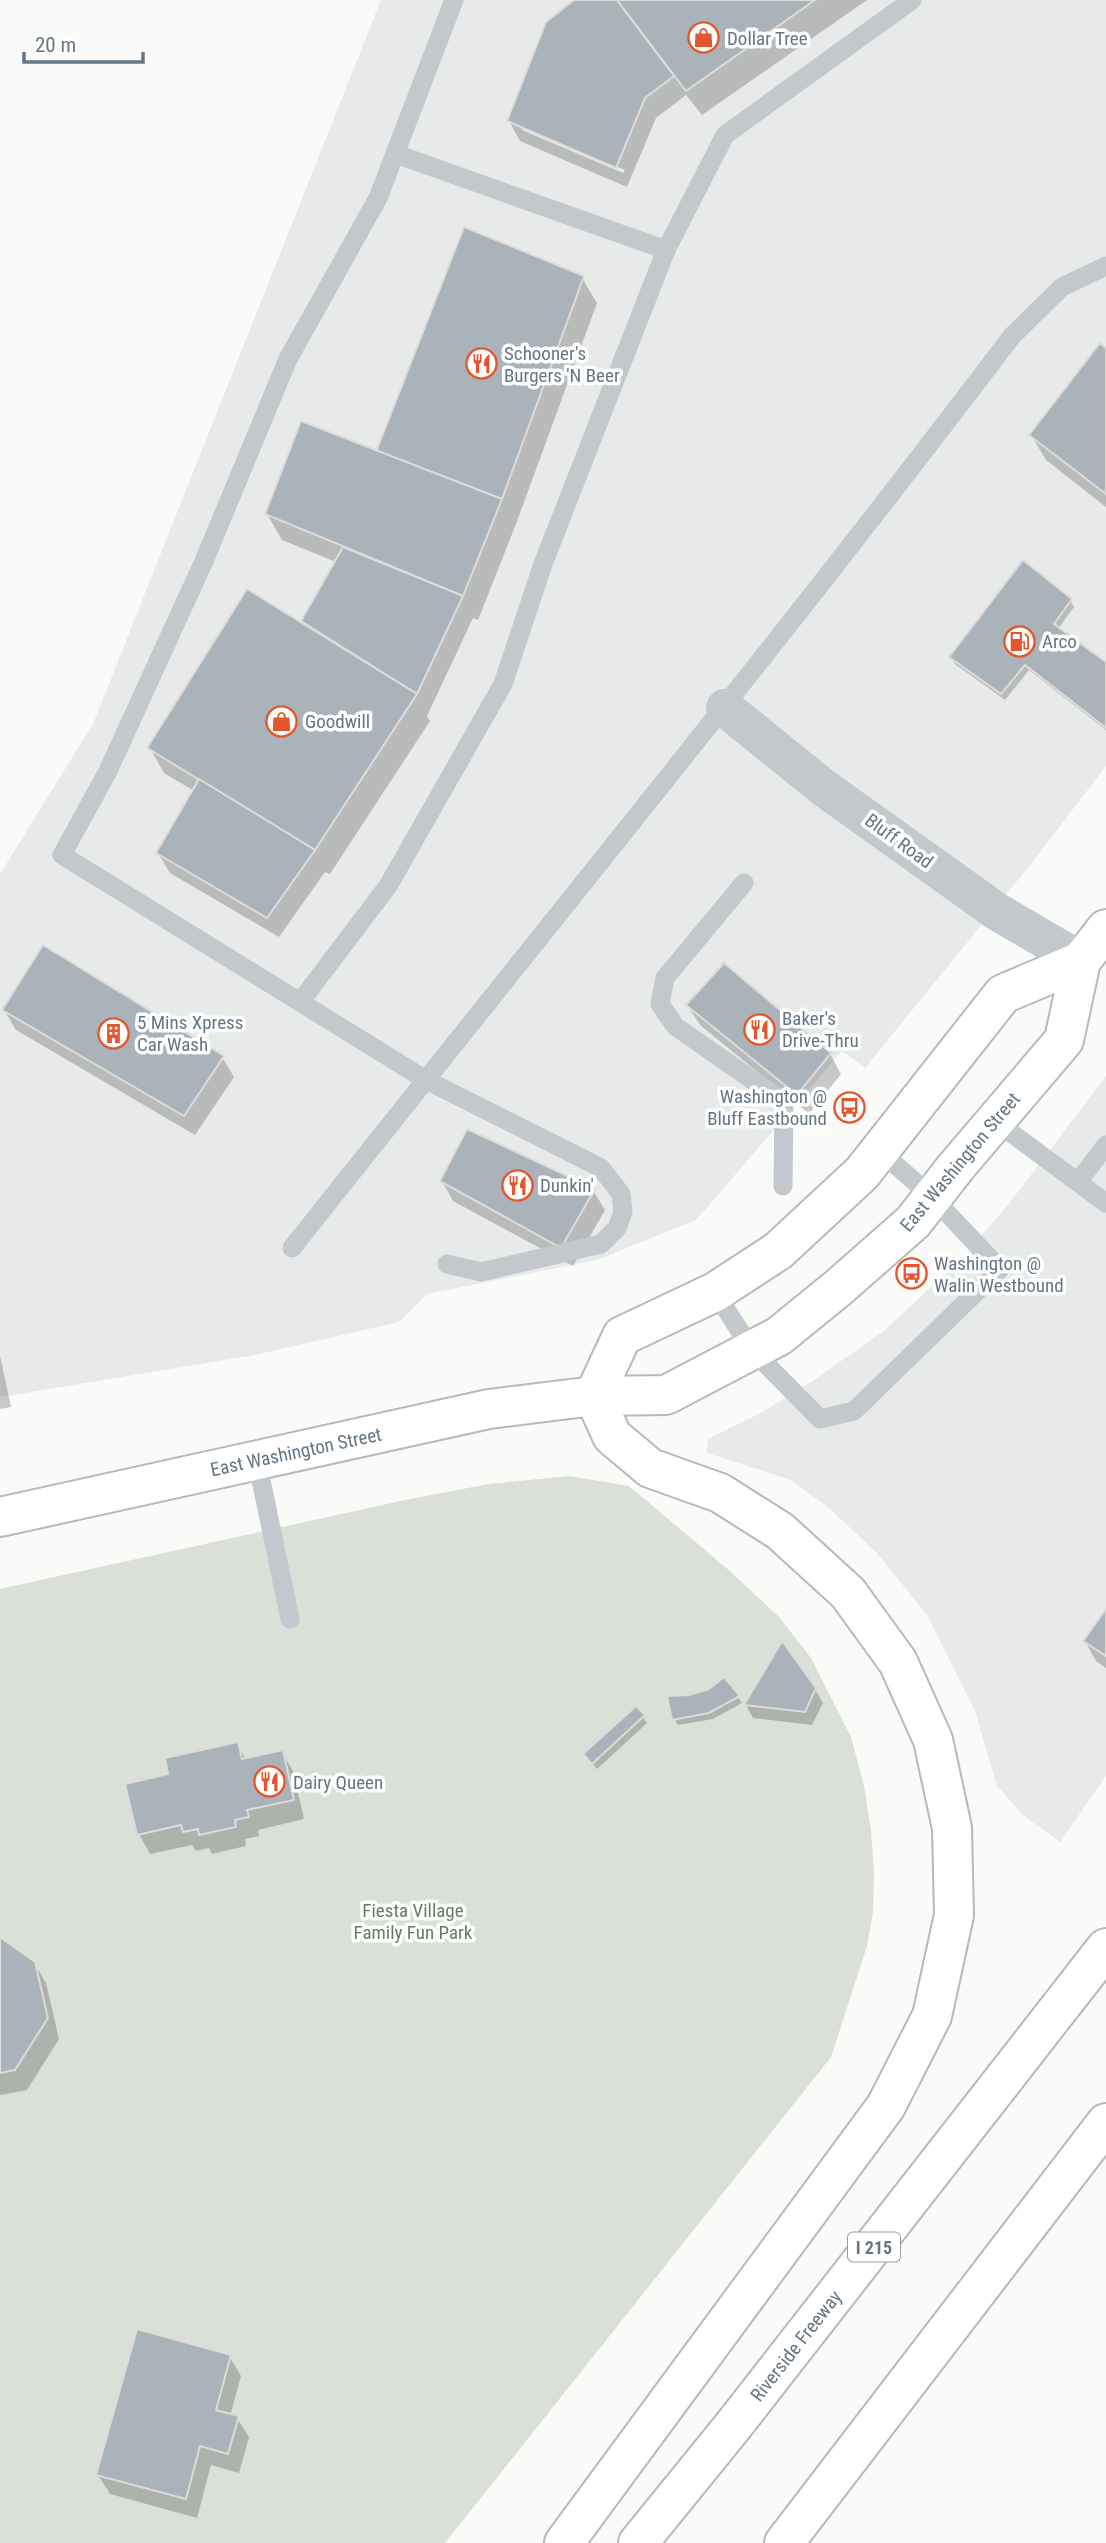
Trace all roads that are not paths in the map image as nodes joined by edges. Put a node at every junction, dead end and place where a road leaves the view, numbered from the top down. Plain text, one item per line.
1 (454, 0) edge
2 (912, 0) edge
3 (396, 154) junction
4 (666, 250) junction
5 (1106, 266) edge
6 (724, 708) junction
7 (744, 883) dead end
8 (1106, 929) edge
9 (1094, 962) edge
10 (300, 1002) junction
11 (426, 1080) junction
12 (995, 1121) junction
13 (1106, 1145) edge
14 (880, 1151) junction
15 (1077, 1182) junction
16 (783, 1186) dead end
17 (932, 1197) junction
18 (1106, 1203) edge
19 (292, 1248) dead end
20 (447, 1264) dead end
21 (715, 1292) junction
22 (752, 1350) junction
23 (594, 1396) junction
24 (257, 1461) junction
25 (0, 1517) edge
26 (290, 1619) dead end
27 (1106, 1948) edge
28 (1106, 2123) edge
29 (564, 2543) edge
30 (638, 2543) edge
31 (784, 2543) edge

1 - 3 lane
2 - 4 lane
3 - 4 lane
3 - 10 lane
4 - 10 lane
5 - 6 lane
6 - 9 street, Bluff Road
6 - 11 lane
7 - 16 lane
8 - 9 main road, East Washington Street
9 - 12 main road, East Washington Street
9 - 14 main road
10 - 11 lane
11 - 19 lane
11 - 20 lane
12 - 15 lane
12 - 17 main road, East Washington Street
13 - 15 lane
14 - 17 lane
14 - 21 main road
15 - 18 lane
17 - 22 main road, East Washington Street
17 - 22 lane
21 - 22 lane
21 - 23 main road
22 - 23 main road, East Washington Street
23 - 24 main road, East Washington Street
23 - 29 main road
24 - 25 main road, East Washington Street
24 - 26 lane
27 - 30 main road, Riverside Freeway / I 215
28 - 31 main road

